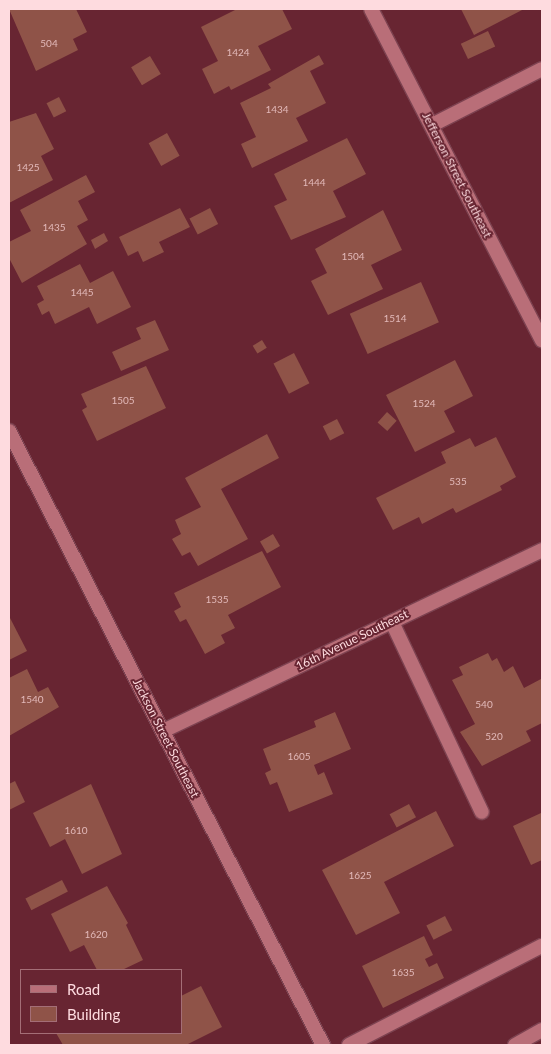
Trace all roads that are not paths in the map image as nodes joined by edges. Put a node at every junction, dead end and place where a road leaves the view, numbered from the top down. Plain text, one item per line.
1 (372, 9) edge
2 (542, 69) edge
3 (432, 125) junction
4 (542, 341) edge
5 (9, 431) edge
6 (542, 550) edge
7 (392, 622) junction
8 (163, 731) junction
9 (482, 812) dead end
10 (542, 946) edge
11 (542, 1030) edge
12 (323, 1045) edge
13 (349, 1045) edge
14 (515, 1045) edge

1 - 3 street, Jefferson Street Southeast
2 - 3 street
3 - 4 street, Jefferson Street Southeast
5 - 8 street, Jackson Street Southeast
6 - 7 street, 16th Avenue Southeast
7 - 8 street, 16th Avenue Southeast
7 - 9 street
8 - 12 street, Jackson Street Southeast
10 - 13 street
11 - 14 street

